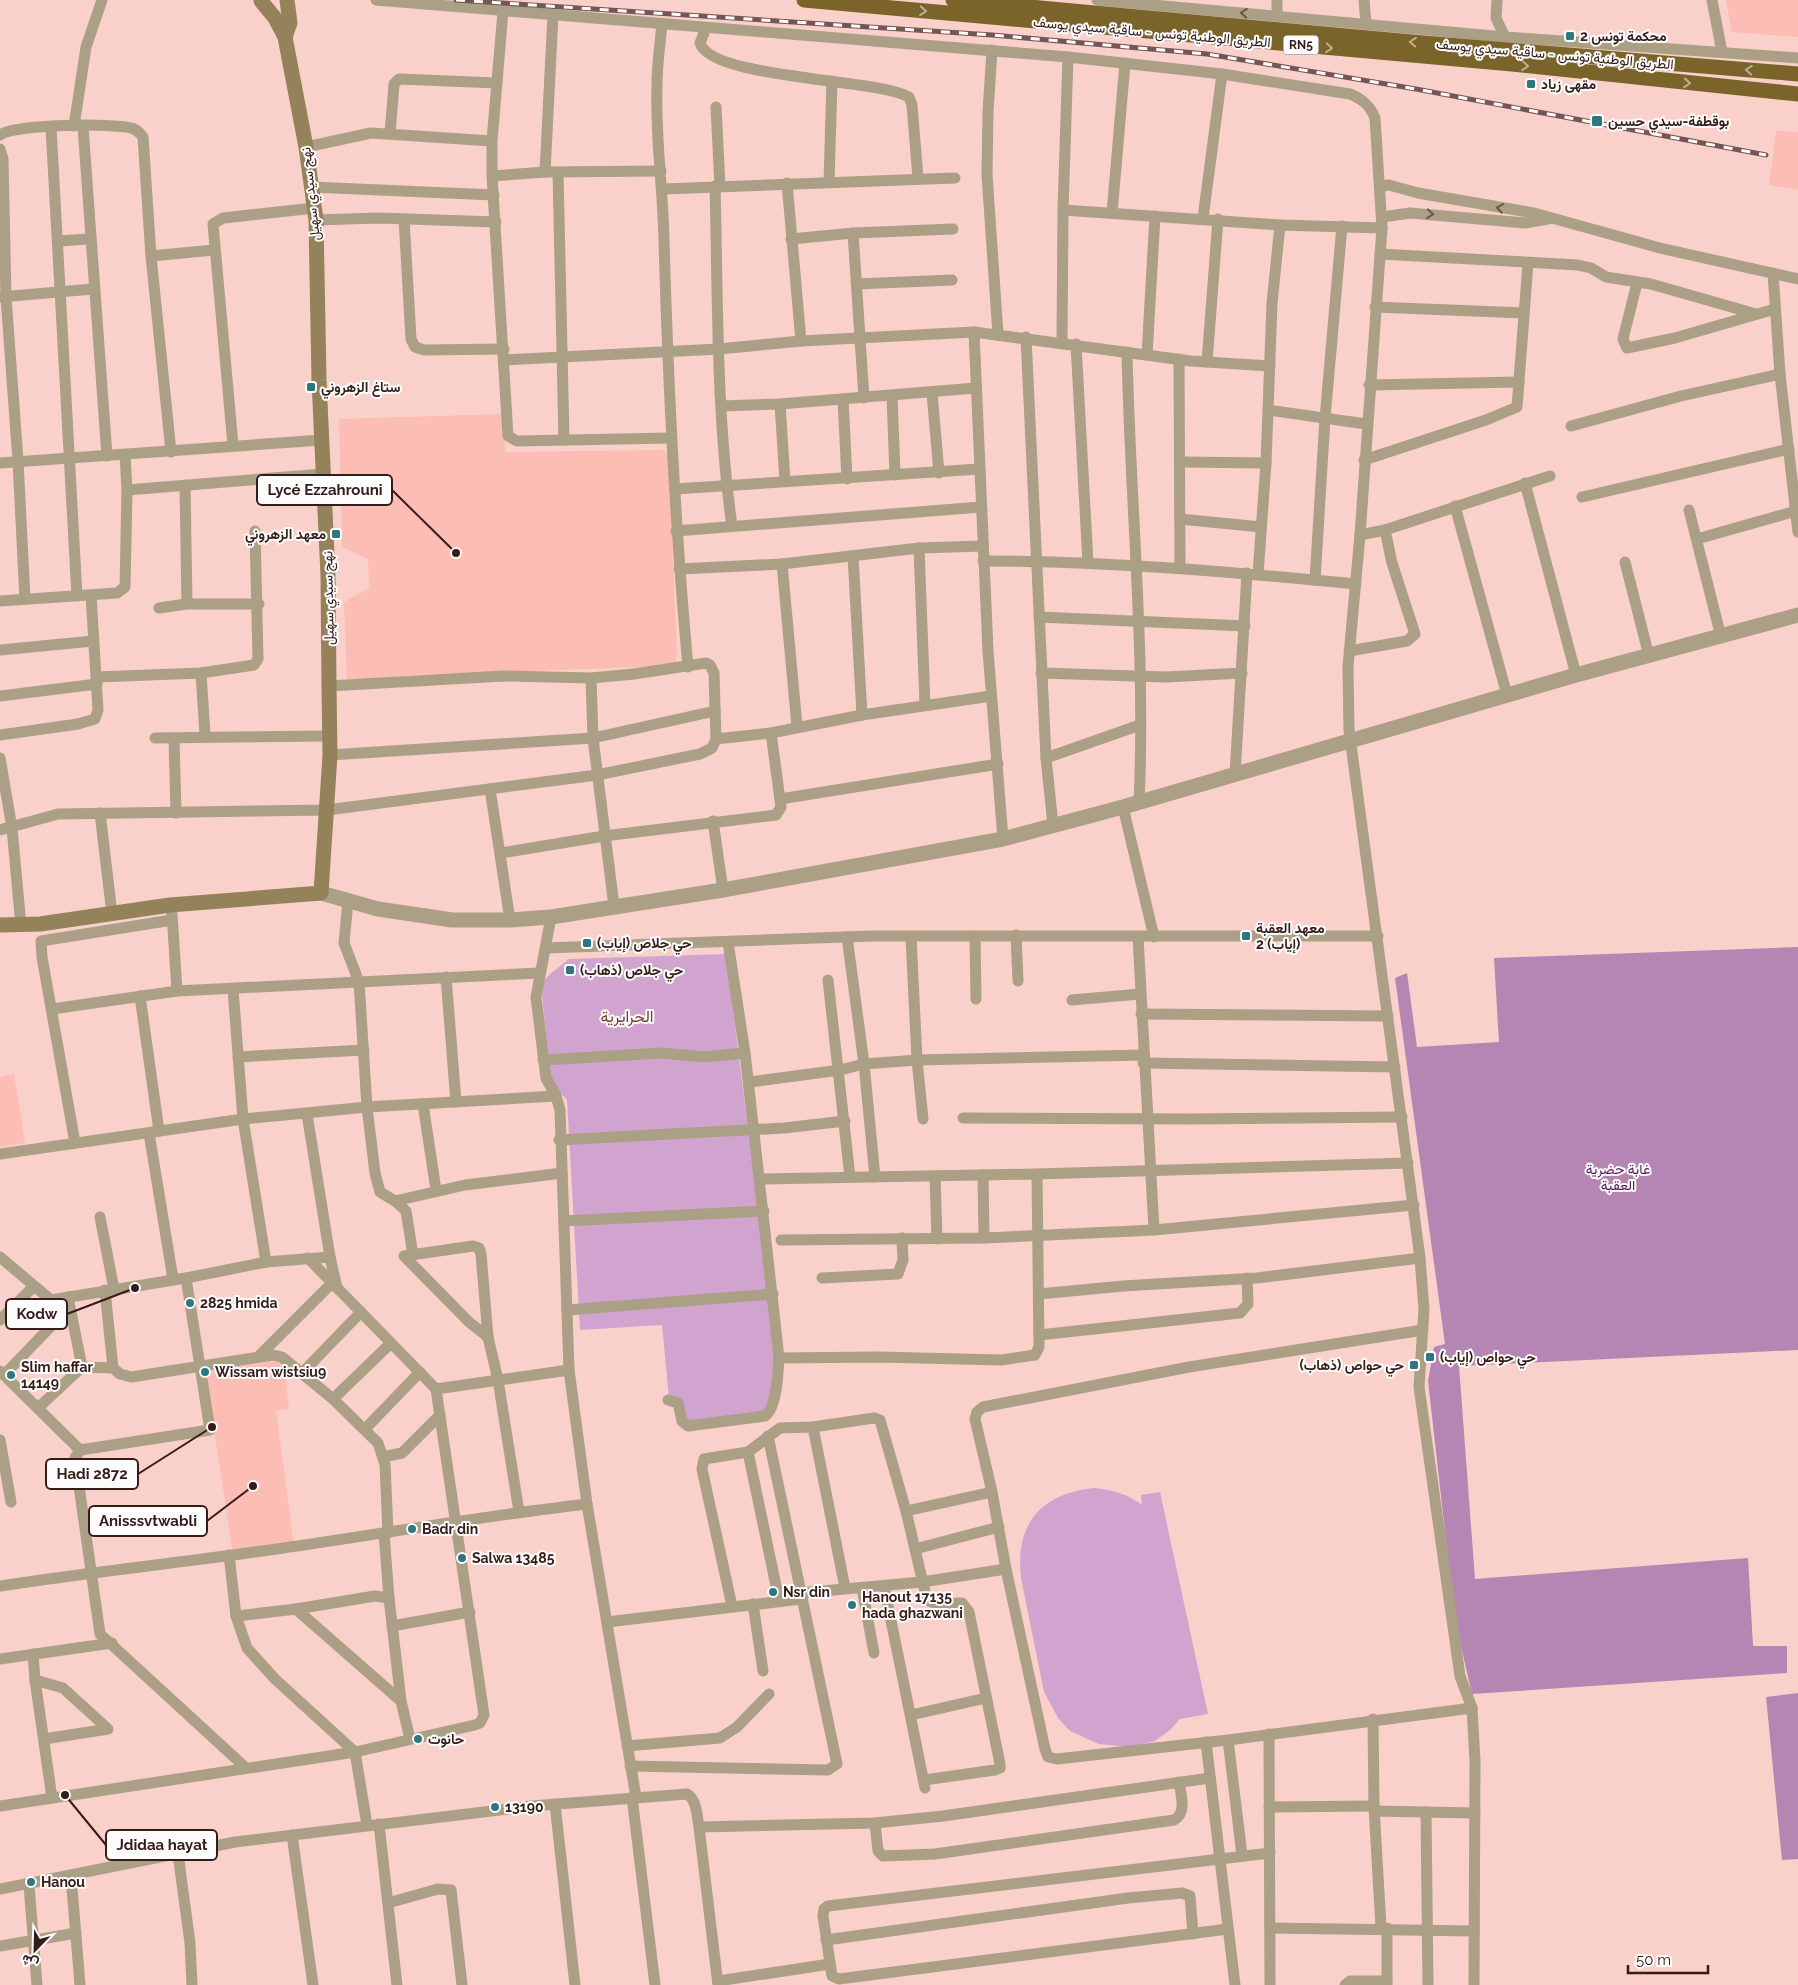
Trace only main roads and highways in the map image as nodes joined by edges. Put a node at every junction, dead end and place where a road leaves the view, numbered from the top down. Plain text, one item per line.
1 (262, 0) edge
2 (287, 0) edge
3 (804, 0) edge
4 (953, 0) edge
5 (285, 37) junction
6 (1798, 74) edge
7 (1798, 94) edge
8 (0, 925) edge

1 - 5 main road, نهج سيدي سهيل
2 - 5 main road, نهج سيدي سهيل
3 -> 7 highway, الطريق الوطنية تونس - ساقية سيدي يوسف / RN5
6 -> 4 highway, الطريق الوطنية تونس - ساقية سيدي يوسف / RN5
5 - 8 main road, نهج سيدي سهيل

